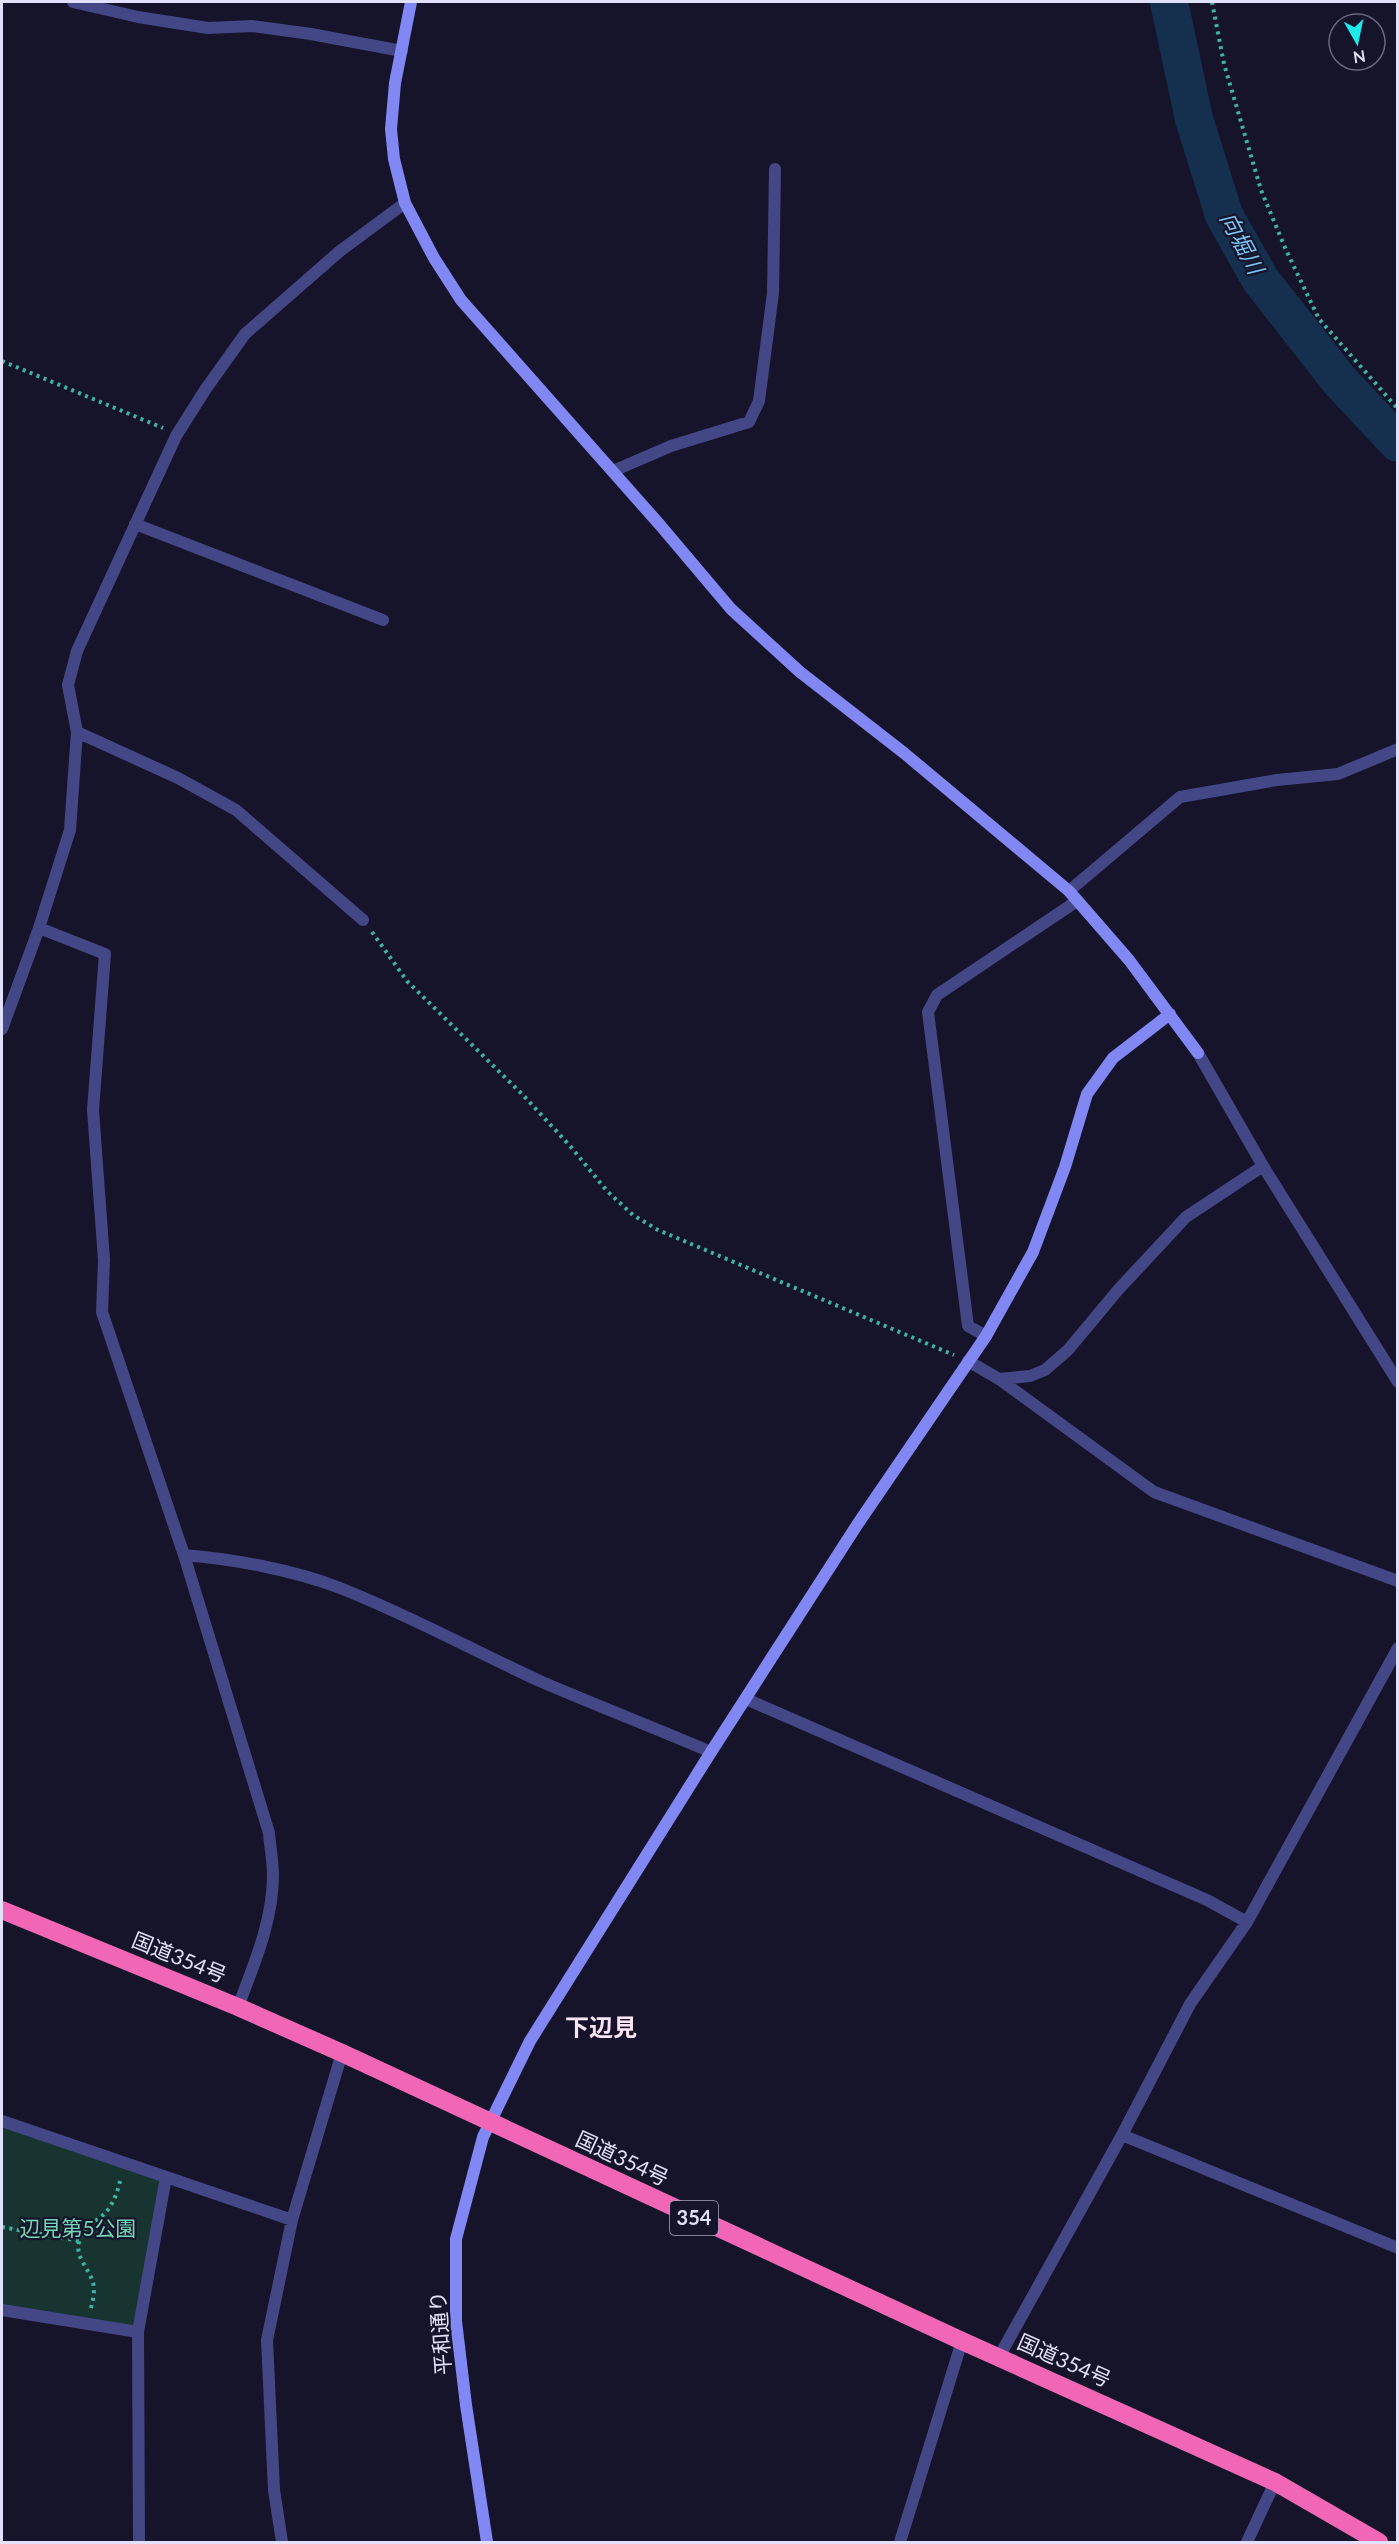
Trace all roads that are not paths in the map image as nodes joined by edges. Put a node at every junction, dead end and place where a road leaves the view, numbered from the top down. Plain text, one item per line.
1 (73, 2) edge
2 (411, 2) edge
3 (402, 51) junction
4 (775, 169) dead end
5 (405, 203) junction
6 (613, 471) junction
7 (135, 524) junction
8 (383, 620) dead end
9 (77, 732) junction
10 (1398, 749) edge
11 (1073, 896) junction
12 (363, 920) road end
13 (39, 928) junction
14 (1170, 1014) junction
15 (2, 1029) edge
16 (1263, 1166) junction
17 (986, 1336) junction
18 (968, 1361) junction
19 (999, 1379) junction
20 (1398, 1382) edge
21 (184, 1555) junction
22 (1398, 1581) edge
23 (1398, 1648) edge
24 (746, 1699) junction
25 (711, 1752) junction
26 (2, 1910) edge
27 (1247, 1922) junction
28 (238, 2007) junction
29 (342, 2053) junction
30 (2, 2121) edge
31 (491, 2124) junction
32 (1122, 2135) junction
33 (166, 2177) junction
34 (292, 2220) junction
35 (1398, 2248) edge
36 (2, 2310) edge
37 (138, 2332) junction
38 (962, 2341) junction
39 (999, 2357) junction
40 (1275, 2482) junction
41 (138, 2542) edge
42 (282, 2542) edge
43 (487, 2542) edge
44 (900, 2542) edge
45 (1247, 2542) edge
46 (1379, 2542) edge

1 - 3 street
2 - 3 street
3 - 5 street
4 - 6 street
5 - 6 street
5 - 7 street
6 - 11 street
7 - 8 street
7 - 9 street
9 - 12 street
9 - 13 street
10 - 11 street
11 - 14 street
11 - 17 street
13 - 15 street
13 - 21 street
14 - 16 street
14 - 17 street, 平和通り
16 - 19 street
16 - 20 street
17 - 18 street, 平和通り
18 - 19 street
18 - 24 street, 平和通り
19 - 22 street
21 - 25 street
21 - 28 street
23 - 27 street
24 - 25 street, 平和通り
24 - 27 street
25 - 31 street, 平和通り
26 - 28 highway, 国道354号 / 354
27 - 32 street
28 - 29 highway, 国道354号 / 354
29 - 31 highway, 国道354号 / 354
29 - 34 street
30 - 33 street
31 - 38 highway, 国道354号 / 354
31 - 43 street, 平和通り
32 - 35 street
32 - 39 street
33 - 34 street
33 - 37 street
34 - 42 street
36 - 37 street
37 - 41 street
38 - 39 highway, 国道354号 / 354
38 - 44 street
39 - 40 highway, 国道354号 / 354
40 - 45 street
40 - 46 highway, 国道354号 / 354

